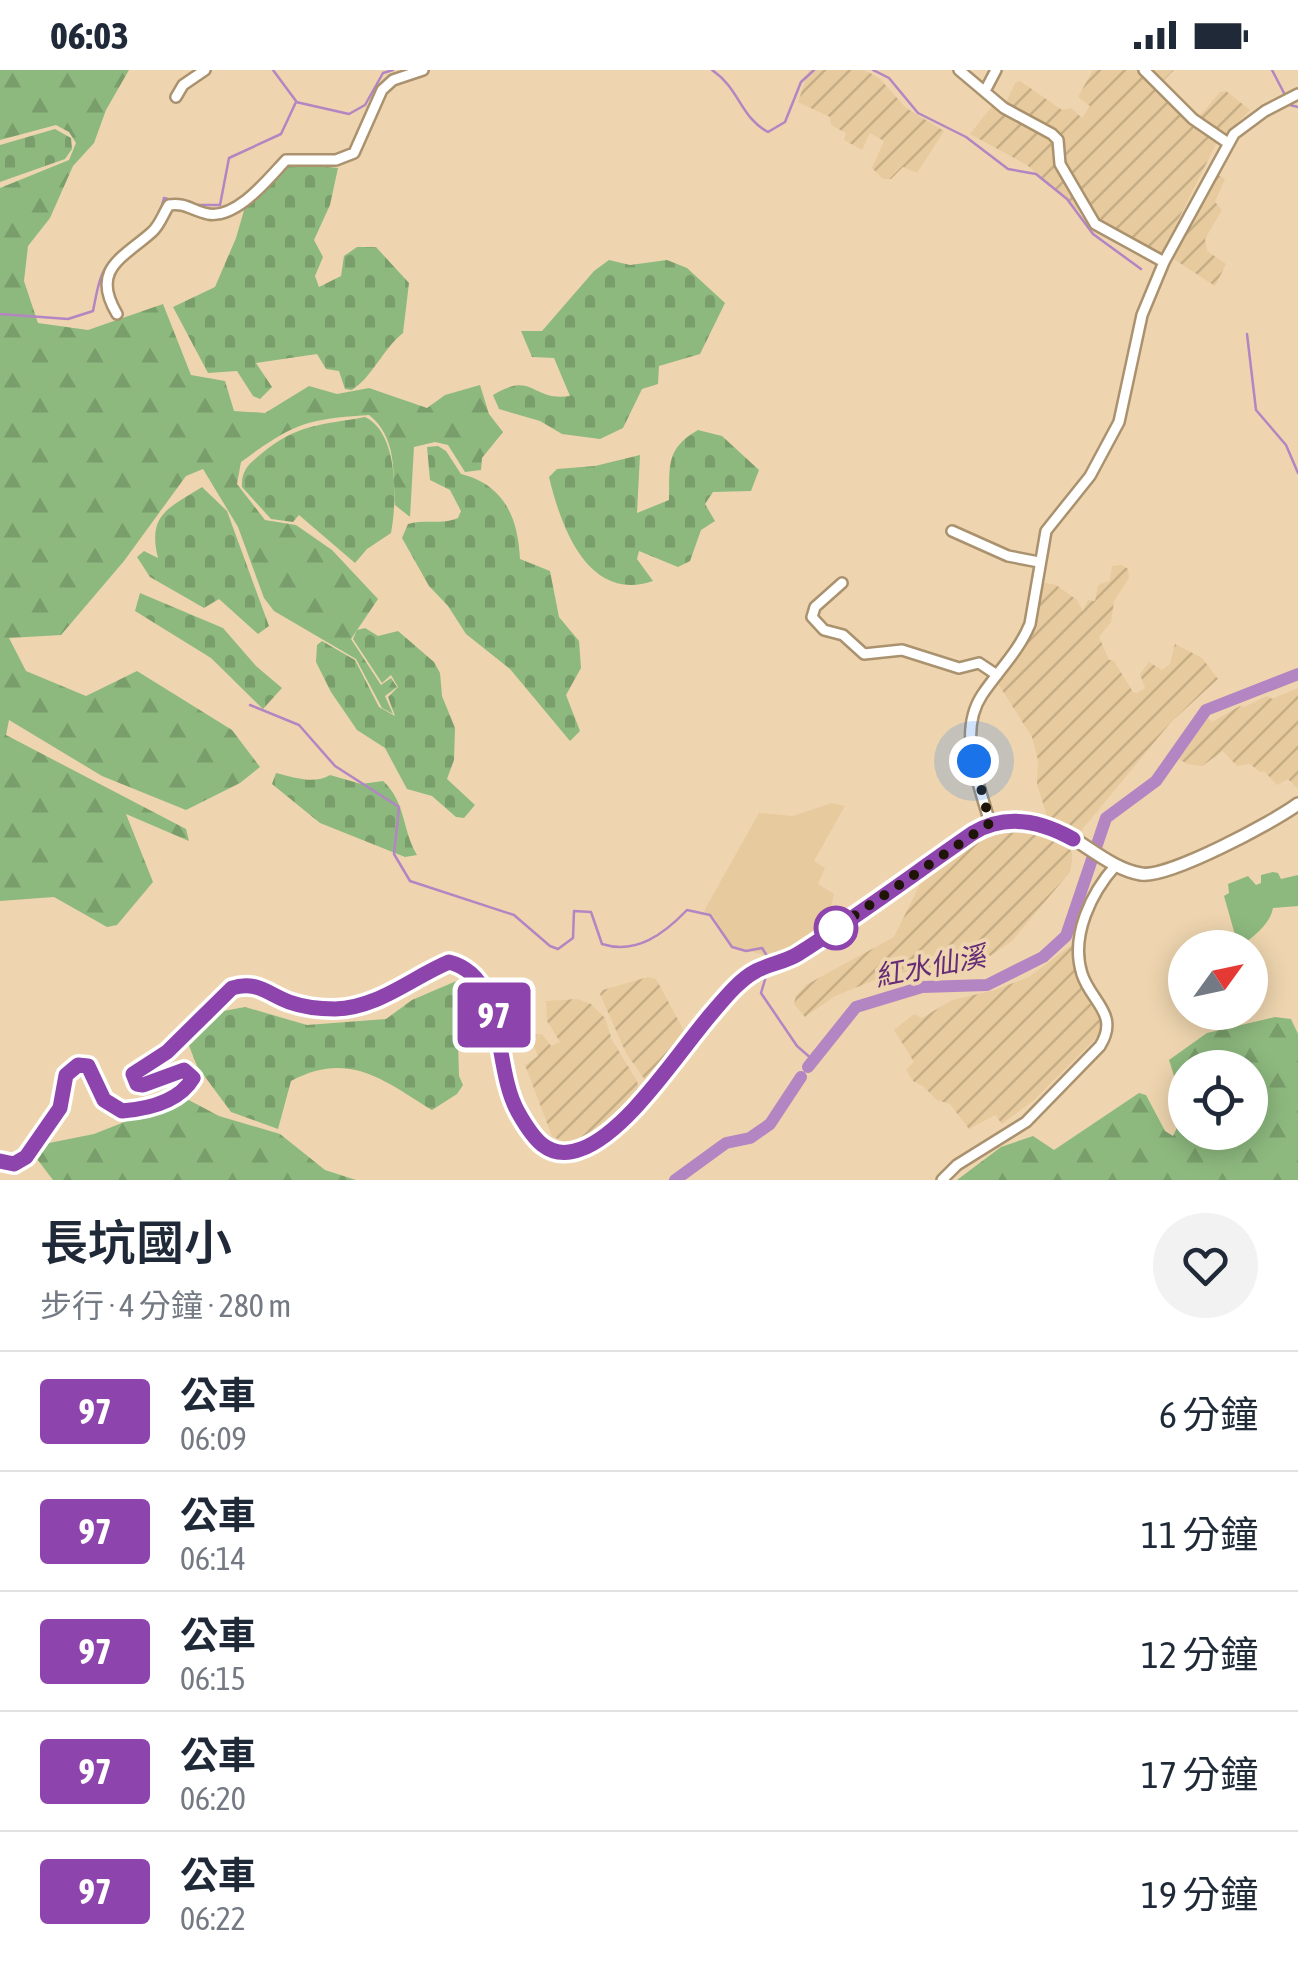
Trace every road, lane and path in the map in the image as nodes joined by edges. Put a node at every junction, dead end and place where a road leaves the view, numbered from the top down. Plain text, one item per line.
1 (205, 70) edge
2 (423, 70) edge
3 (959, 70) edge
4 (996, 70) edge
5 (1144, 70) edge
6 (985, 91) junction
7 (1298, 94) edge
8 (176, 97) dead end
9 (1228, 143) junction
10 (1164, 262) junction
11 (117, 314) dead end
12 (952, 531) dead end
13 (1040, 562) junction
14 (842, 584) dead end
15 (997, 675) junction
16 (1298, 804) edge
17 (990, 823) junction
18 (1113, 863) junction
19 (0, 1161) edge
20 (942, 1180) edge

1 - 8 street
2 - 11 street
3 - 6 street
4 - 6 street
5 - 9 street
6 - 10 street
7 - 9 street
9 - 10 street
10 - 13 street
12 - 13 street
13 - 15 street
14 - 15 street
15 - 17 street
16 - 18 main road
17 - 18 main road
17 - 19 main road
18 - 20 street

